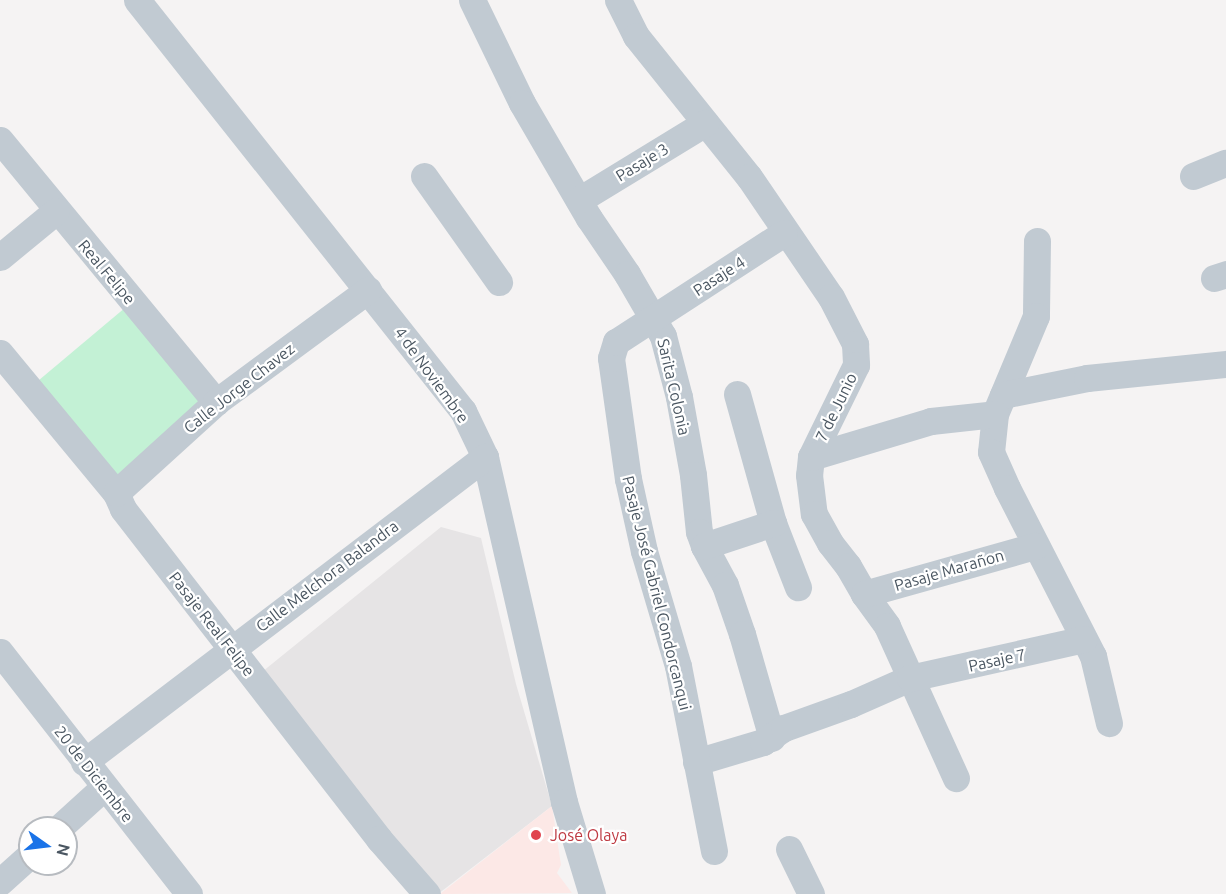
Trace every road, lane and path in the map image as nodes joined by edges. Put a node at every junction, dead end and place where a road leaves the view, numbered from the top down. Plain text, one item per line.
1 (137, 0) edge
2 (472, 0) edge
3 (618, 0) edge
4 (705, 123) junction
5 (0, 140) edge
6 (1226, 163) edge
7 (424, 176) dead end
8 (1193, 176) dead end
9 (579, 200) junction
10 (56, 211) junction
11 (784, 232) junction
12 (1037, 241) dead end
13 (0, 257) edge
14 (499, 282) dead end
15 (368, 290) junction
16 (654, 319) junction
17 (0, 353) edge
18 (1226, 364) edge
19 (737, 394) dead end
20 (216, 402) junction
21 (999, 404) junction
22 (811, 457) junction
23 (485, 458) junction
24 (116, 493) junction
25 (773, 523) junction
26 (704, 546) junction
27 (1035, 546) junction
28 (798, 587) dead end
29 (864, 594) junction
30 (1084, 639) junction
31 (231, 648) junction
32 (0, 652) edge
33 (909, 678) junction
34 (1110, 723) dead end
35 (772, 738) junction
36 (84, 762) junction
37 (696, 762) junction
38 (956, 778) dead end
39 (104, 787) junction
40 (72, 816) edge
41 (789, 849) dead end
42 (714, 851) dead end
43 (18, 866) edge
44 (0, 882) edge
45 (189, 894) edge
46 (428, 894) edge
47 (592, 894) edge
48 (811, 894) edge

1 - 15 street, 4 de Noviembre
2 - 9 street, Sarita Colonia
3 - 4 street, 7 de Junio
4 - 9 street, Pasaje 3
4 - 11 street, 7 de Junio
5 - 10 street, Real Felipe
6 - 8 street
7 - 14 street
9 - 16 street, Sarita Colonia
10 - 13 street
10 - 20 street, Real Felipe
11 - 16 street, Pasaje 4
11 - 22 street, 7 de Junio
12 - 21 street
15 - 20 street, Calle Jorge Chavez
15 - 23 street, 4 de Noviembre
16 - 26 street, Sarita Colonia
16 - 37 street, Pasaje José Gabriel Condorcanqui
17 - 24 street, Pasaje Real Felipe
18 - 21 street
19 - 25 street
20 - 24 street, Calle Jorge Chavez
21 - 22 street
21 - 27 street
22 - 29 street, 7 de Junio
23 - 31 street, Calle Melchora Balandra
23 - 47 street, 4 de Noviembre
24 - 31 street, Pasaje Real Felipe
25 - 26 street
25 - 28 street
26 - 35 street, Sarita Colonia
27 - 29 street, Pasaje Marañon
27 - 30 street
29 - 33 street, 7 de Junio
30 - 33 street, Pasaje 7
30 - 34 street
31 - 36 street, Calle Melchora Balandra
31 - 46 street, Pasaje Real Felipe
32 - 36 street, 20 de Diciembre
33 - 35 street, Pasaje 7
33 - 38 street, 7 de Junio
35 - 37 street, Pasaje 7
36 - 39 street, 20 de Diciembre
37 - 42 street, Pasaje José Gabriel Condorcanqui
39 - 40 street
39 - 45 street, 20 de Diciembre
41 - 48 street
43 - 44 street

